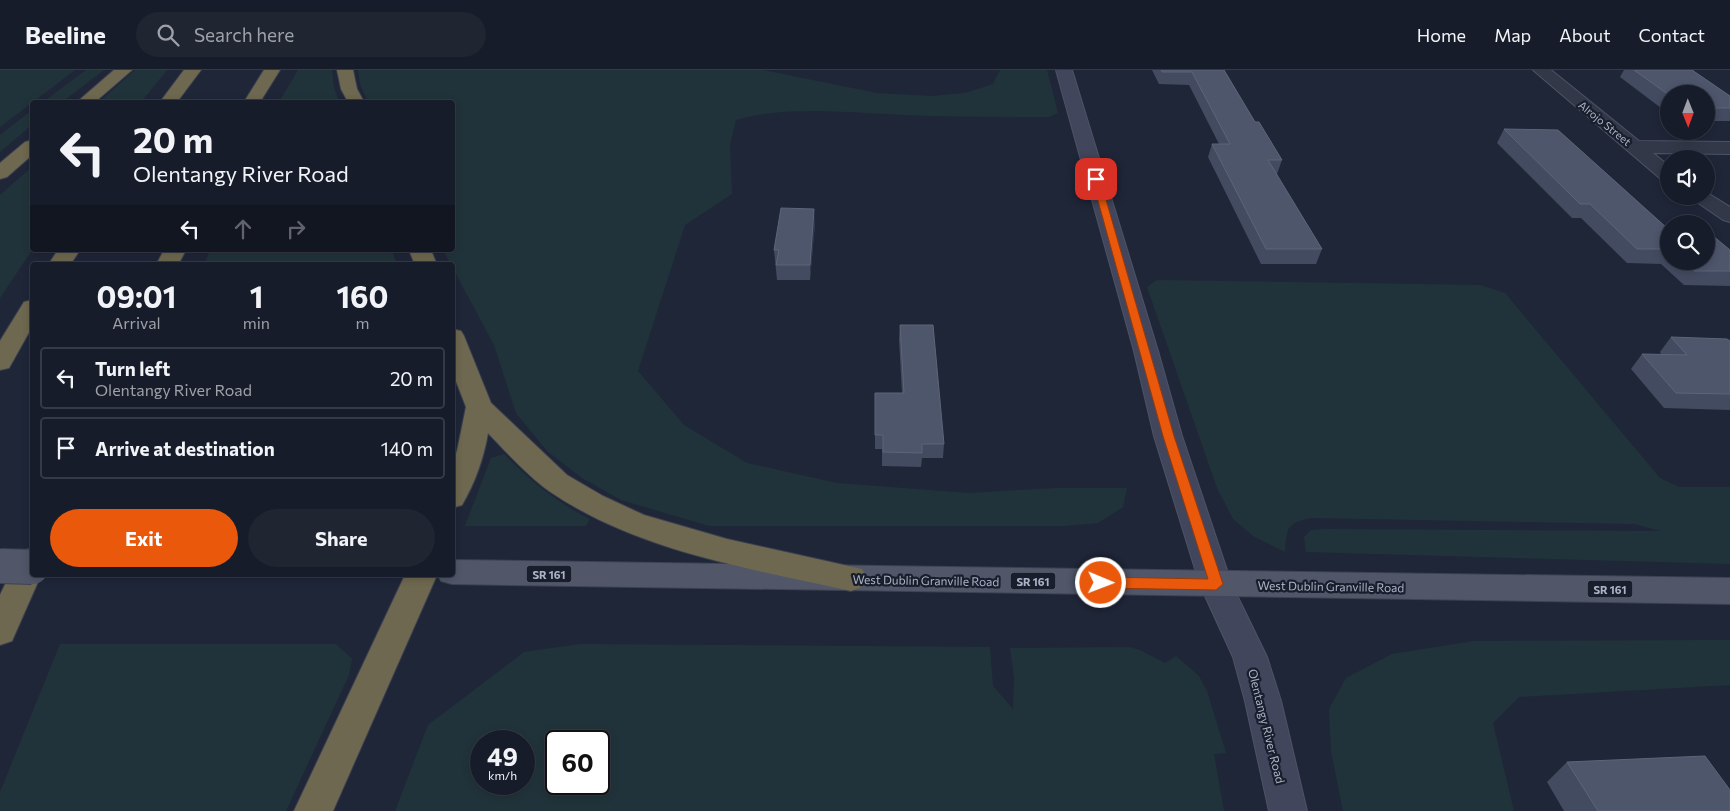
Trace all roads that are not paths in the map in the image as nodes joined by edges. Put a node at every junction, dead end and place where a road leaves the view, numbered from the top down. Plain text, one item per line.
1 (124, 70) edge
2 (193, 70) edge
3 (272, 70) edge
4 (345, 70) edge
5 (1064, 70) edge
6 (1540, 70) edge
7 (87, 100) edge
8 (170, 100) edge
9 (253, 100) edge
10 (355, 100) edge
11 (30, 148) edge
12 (1635, 148) junction
13 (1730, 148) edge
14 (1660, 169) edge
15 (0, 173) edge
16 (1712, 205) edge
17 (1730, 216) edge
18 (30, 310) edge
19 (455, 344) edge
20 (0, 362) edge
21 (480, 407) junction
22 (455, 490) edge
23 (30, 564) edge
24 (0, 566) edge
25 (30, 567) edge
26 (455, 572) edge
27 (420, 577) edge
28 (851, 578) junction
29 (1216, 584) junction
30 (1730, 591) edge
31 (0, 632) edge
32 (313, 811) edge
33 (1288, 811) edge

1 - 7 highway
2 - 8 highway
3 - 9 highway
4 - 10 highway
5 - 29 main road, Olentangy River Road
6 - 12 street, Alrojo Street
11 - 15 highway
12 - 13 street
12 - 14 street, Alrojo Street
16 - 17 street
18 - 20 highway
19 - 21 highway
21 - 22 highway
21 - 28 highway
23 - 31 highway
24 - 25 main road, bridge
26 - 28 main road, West Dublin Granville Road / SR 161
27 - 32 highway
28 - 29 main road, West Dublin Granville Road / SR 161
29 - 30 main road, West Dublin Granville Road / SR 161
29 - 33 main road, Olentangy River Road

